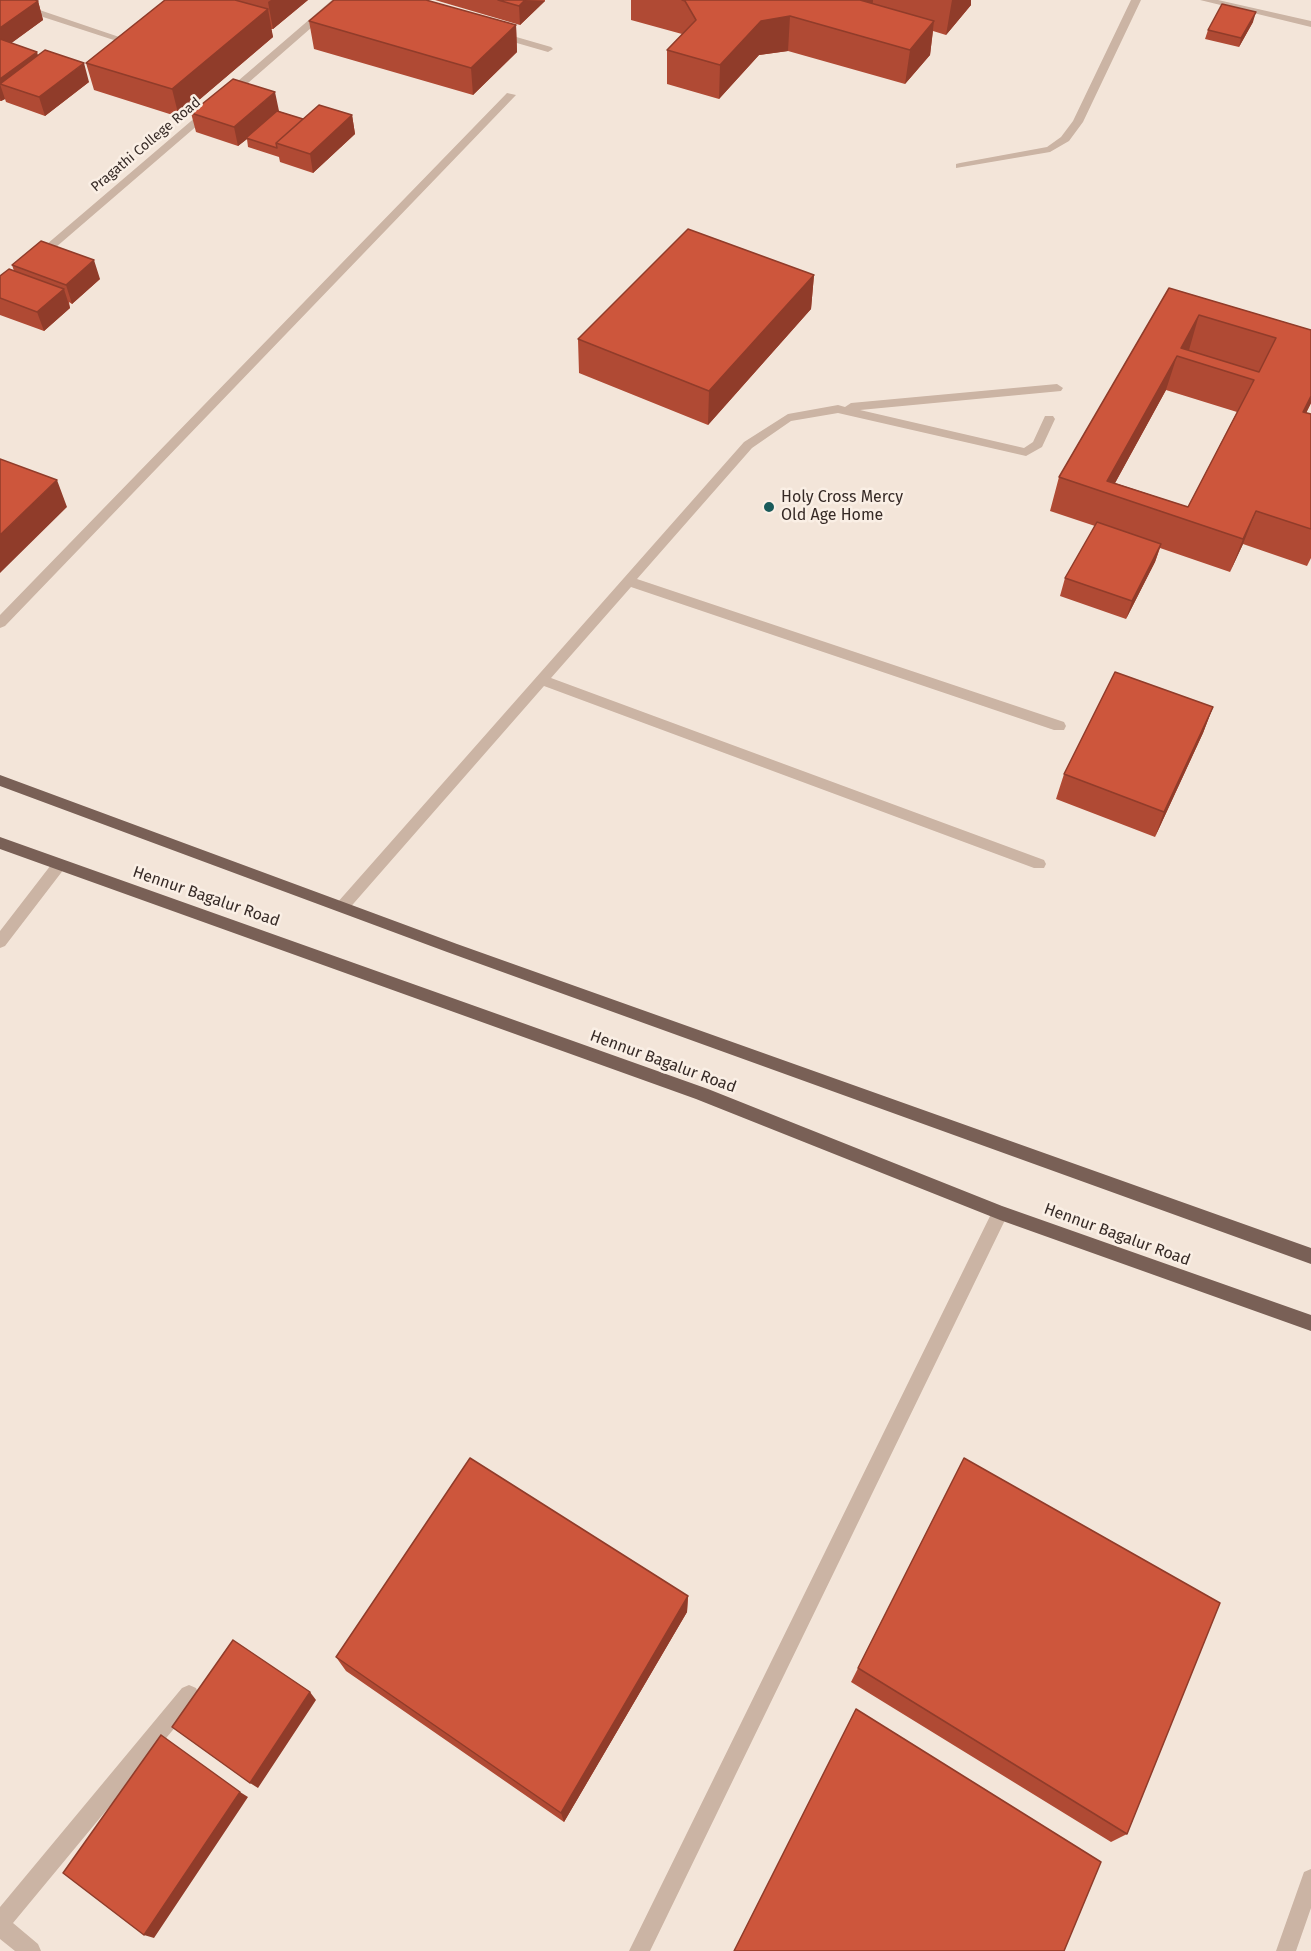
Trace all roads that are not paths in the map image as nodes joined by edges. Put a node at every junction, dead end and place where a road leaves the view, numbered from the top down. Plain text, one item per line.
1 (1, 0) edge
2 (338, 0) edge
3 (1136, 0) edge
4 (1205, 0) edge
5 (1311, 24) edge
6 (493, 33) edge
7 (126, 41) edge
8 (548, 49) dead end
9 (511, 95) dead end
10 (960, 166) dead end
11 (27, 266) edge
12 (1057, 388) dead end
13 (838, 409) junction
14 (1050, 419) dead end
15 (627, 581) junction
16 (0, 623) edge
17 (541, 680) junction
18 (1059, 726) dead end
19 (0, 780) edge
20 (0, 843) edge
21 (1039, 864) dead end
22 (59, 865) junction
23 (342, 907) junction
24 (0, 942) edge
25 (1000, 1213) junction
26 (1311, 1256) edge
27 (1311, 1323) edge
28 (189, 1695) dead end
29 (1311, 1879) edge
30 (0, 1925) edge
31 (31, 1951) edge
32 (639, 1951) edge
33 (1286, 1951) edge

1 - 7 street
2 - 11 street, Pragathi College Road
3 - 10 street
4 - 5 street
6 - 8 street
9 - 16 street
12 - 13 street
13 - 14 street
13 - 15 street
15 - 17 street
15 - 18 street
17 - 21 street
17 - 23 street
19 - 23 main road
20 - 22 main road, Hennur Bagalur Road
22 - 24 street
22 - 25 main road, Hennur Bagalur Road
23 - 26 main road
25 - 27 main road, Hennur Bagalur Road
25 - 32 street
28 - 30 street
29 - 33 street
30 - 31 street

